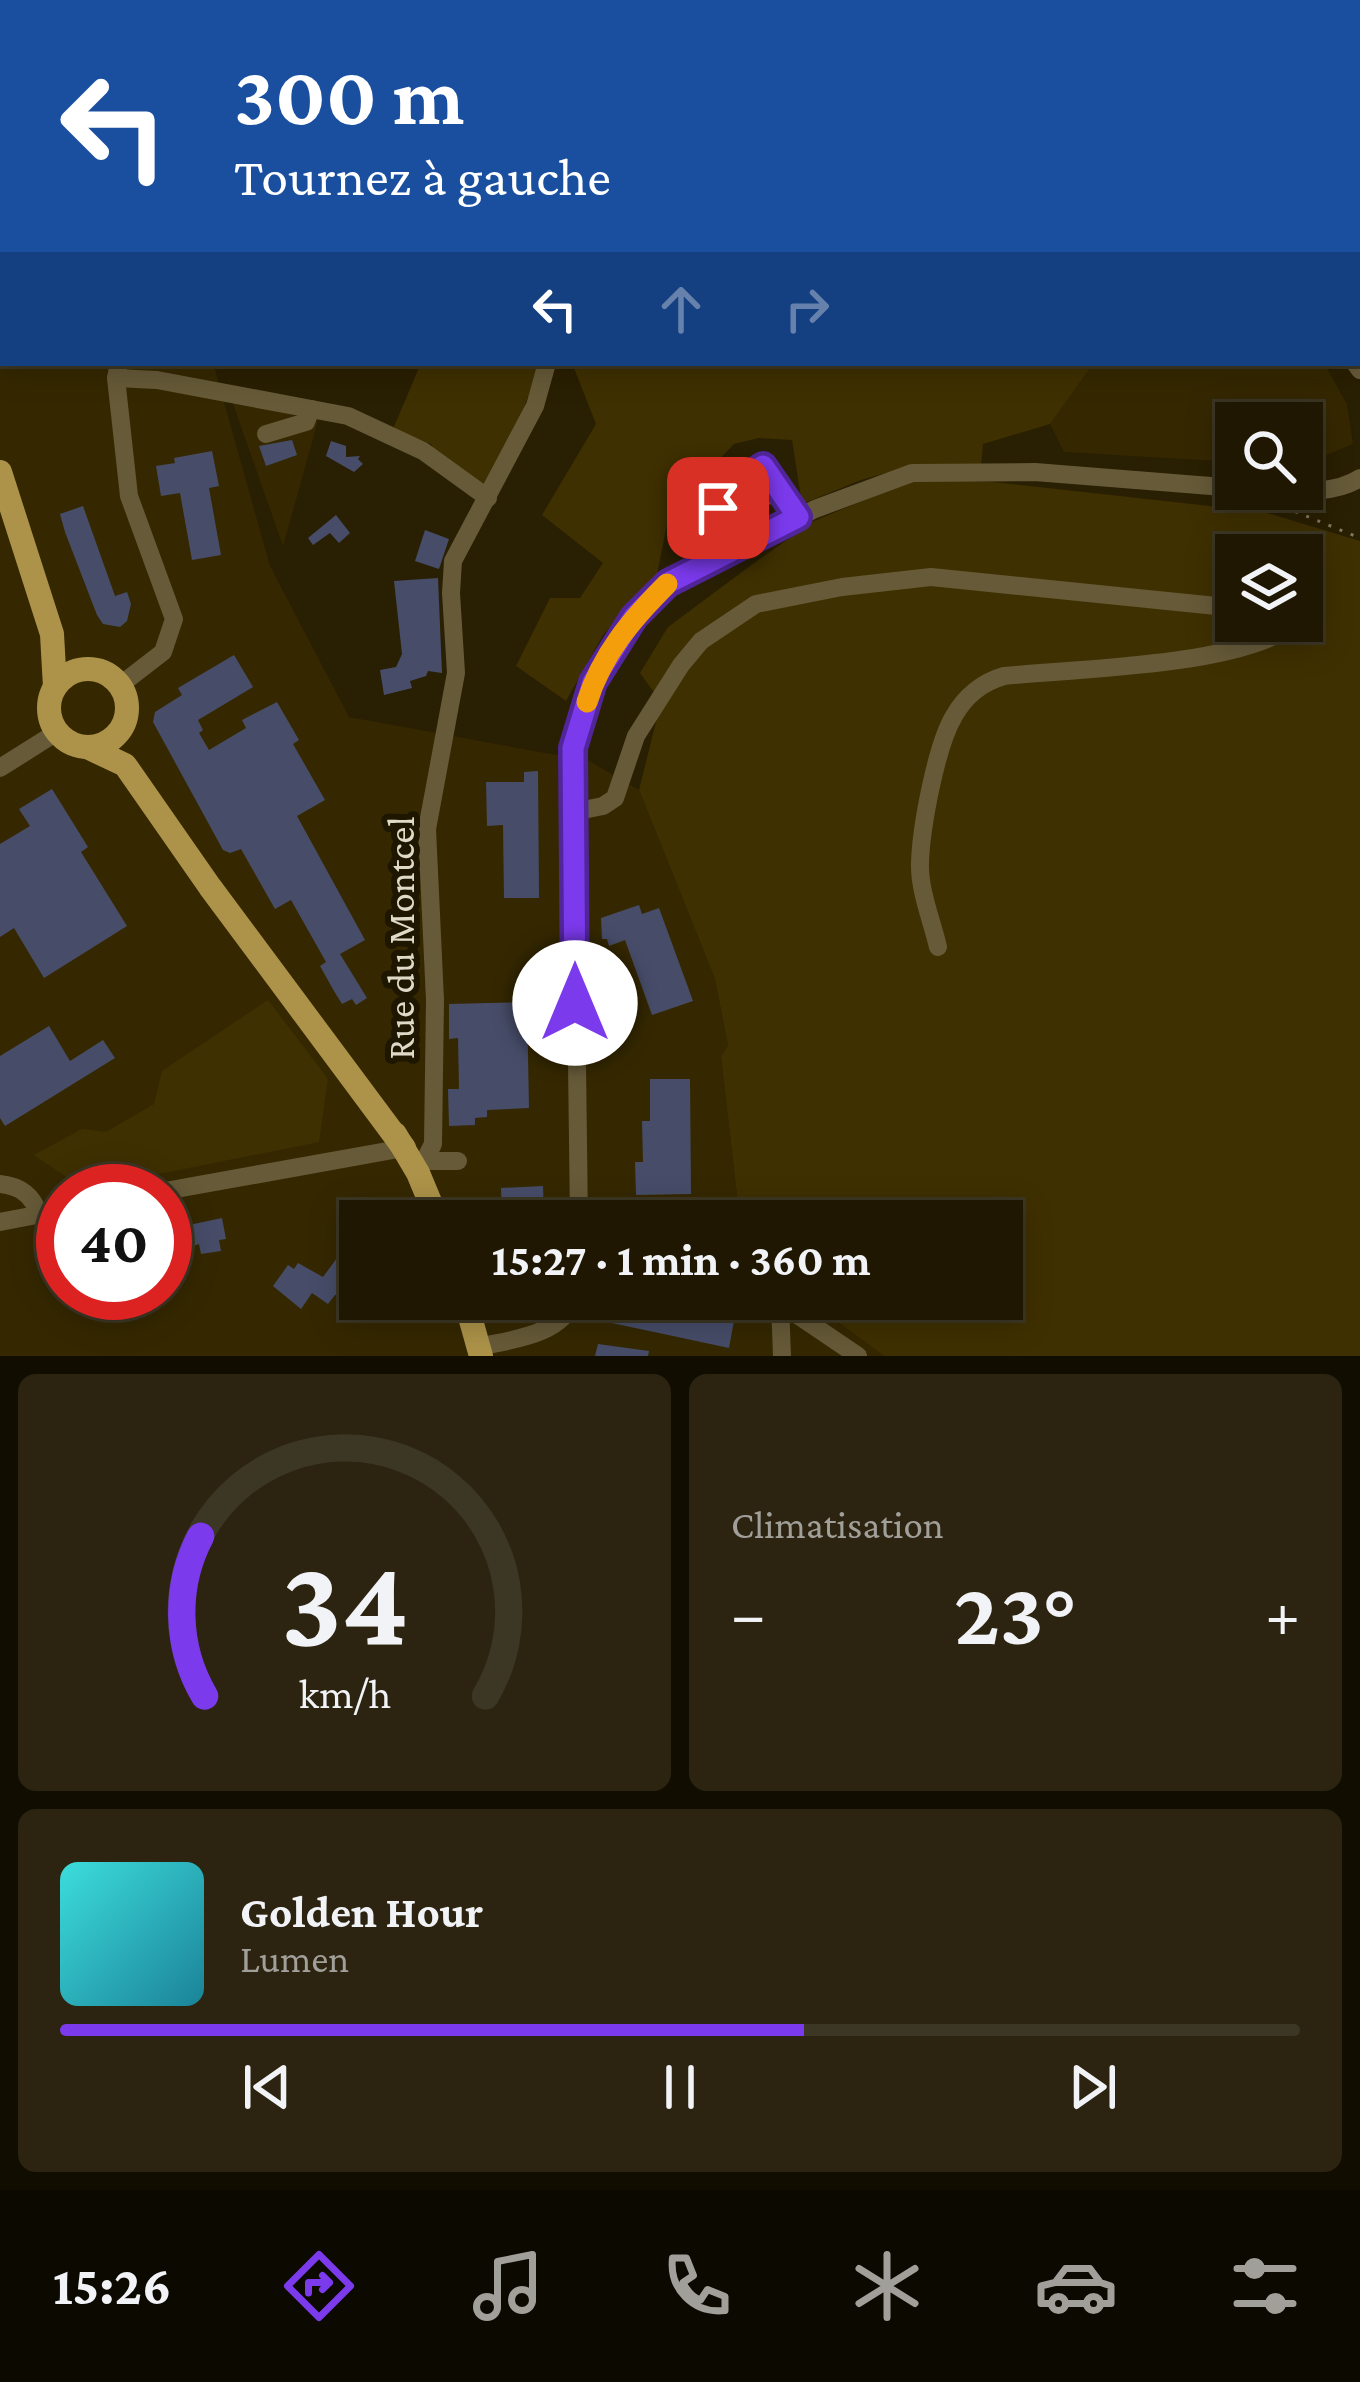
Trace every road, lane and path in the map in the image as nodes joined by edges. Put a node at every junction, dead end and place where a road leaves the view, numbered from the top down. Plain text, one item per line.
1 (546, 366) edge
2 (117, 370) edge
3 (311, 409) junction
4 (266, 434) dead end
5 (0, 472) edge
6 (1360, 478) edge
7 (1215, 486) edge
8 (1323, 488) edge
9 (488, 498) junction
10 (1291, 510) edge
11 (1360, 538) edge
12 (1215, 606) edge
13 (52, 634) junction
14 (1256, 642) edge
15 (91, 669) junction
16 (119, 686) junction
17 (55, 687) junction
18 (120, 729) junction
19 (57, 732) junction
20 (87, 747) junction
21 (125, 765) junction
22 (0, 768) edge
23 (573, 812) junction
24 (938, 947) dead end
25 (404, 1148) junction
26 (458, 1161) dead end
27 (423, 1167) junction
28 (0, 1184) edge
29 (192, 1186) edge
30 (432, 1200) edge
31 (578, 1200) edge
32 (36, 1209) edge
33 (36, 1216) edge
34 (0, 1222) edge
35 (471, 1320) edge
36 (560, 1320) edge
37 (779, 1320) edge
38 (805, 1320) edge
39 (480, 1352) edge
40 (782, 1356) edge
41 (857, 1356) edge

1 - 9 street, Rue du Montcel
2 - 3 street
2 - 16 street
3 - 4 street
3 - 9 street
5 - 13 main road
6 - 8 street
7 - 23 street
9 - 27 street, Rue du Montcel
10 - 11 path
12 - 23 street
13 - 15 main road
13 - 17 main road
14 - 24 street
15 - 16 main road
15 - 17 main road
16 - 18 main road
17 - 19 main road
18 - 20 main road
18 - 21 main road
19 - 20 main road
19 - 22 street
20 - 21 main road
21 - 25 main road
23 - 31 street
25 - 27 main road
25 - 29 street
26 - 27 street
27 - 30 main road
28 - 32 street
33 - 34 street
35 - 39 main road
36 - 39 street
37 - 40 street
38 - 41 street

